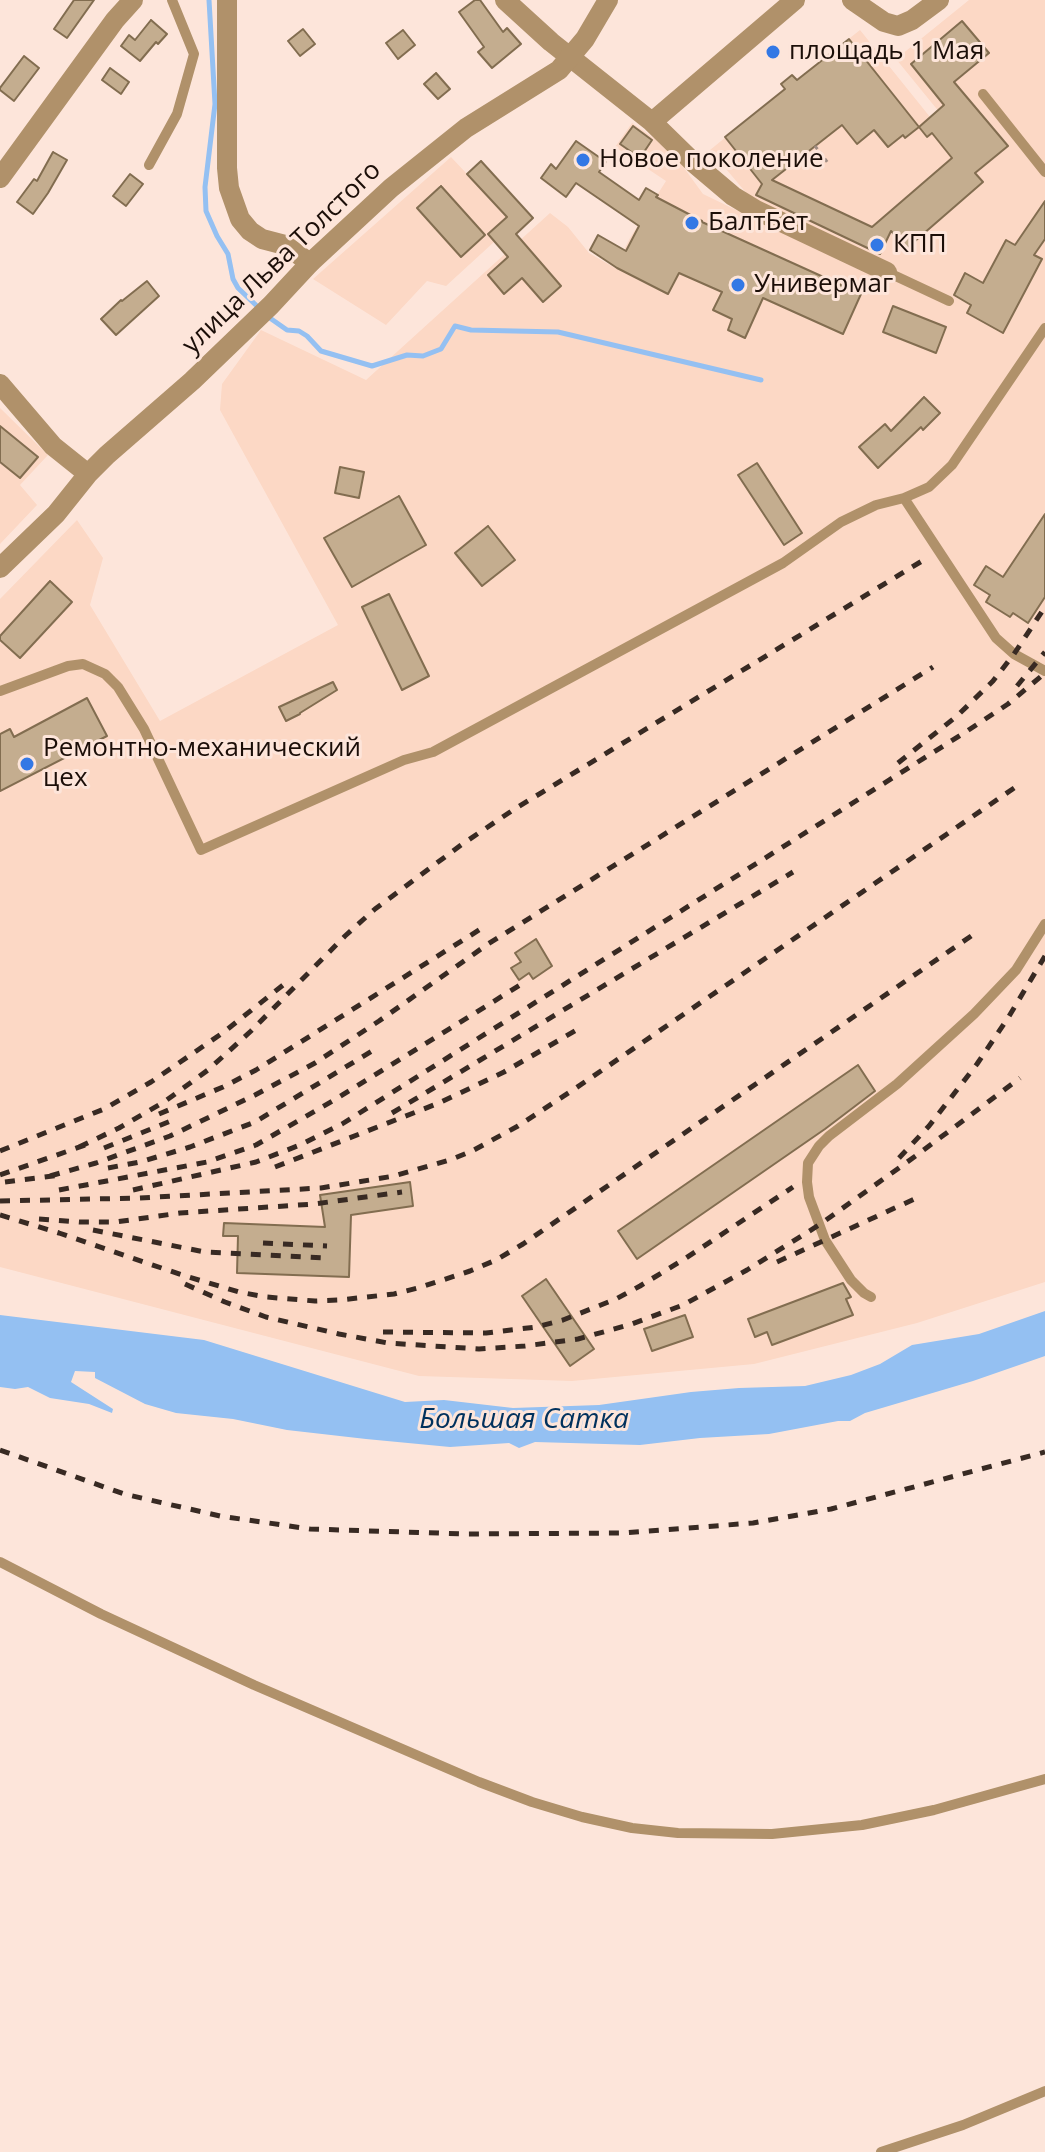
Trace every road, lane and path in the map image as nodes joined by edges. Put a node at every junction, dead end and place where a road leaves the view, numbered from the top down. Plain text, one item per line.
1 (133, 0) edge
2 (172, 0) edge
3 (227, 0) edge
4 (505, 0) edge
5 (608, 0) edge
6 (795, 0) edge
7 (852, 0) edge
8 (939, 0) edge
9 (572, 57) junction
10 (983, 94) dead end
11 (652, 122) junction
12 (815, 146) dead end
13 (828, 163) dead end
14 (149, 165) dead end
15 (1045, 172) edge
16 (0, 178) edge
17 (310, 263) junction
18 (887, 272) joint
19 (949, 301) dead end
20 (1045, 328) edge
21 (0, 384) edge
22 (88, 474) junction
23 (904, 498) junction
24 (0, 568) edge
25 (1045, 671) edge
26 (0, 691) edge
27 (1045, 924) edge
28 (871, 1297) dead end
29 (0, 1562) edge
30 (1045, 1779) edge
31 (1045, 2091) edge
32 (881, 2152) edge

1 - 16 street
2 - 14 lane
3 - 17 street
4 - 9 street
5 - 9 street, улица Льва Толстого
6 - 11 street
7 - 8 street
9 - 11 street
9 - 17 street, улица Льва Толстого
10 - 15 lane
11 - 18 street
12 - 13 path
17 - 22 street, улица Льва Толстого
18 - 19 lane
20 - 23 lane
21 - 22 street
22 - 24 street, улица Льва Толстого
23 - 25 lane
23 - 26 lane
27 - 28 lane
29 - 30 lane
31 - 32 lane

